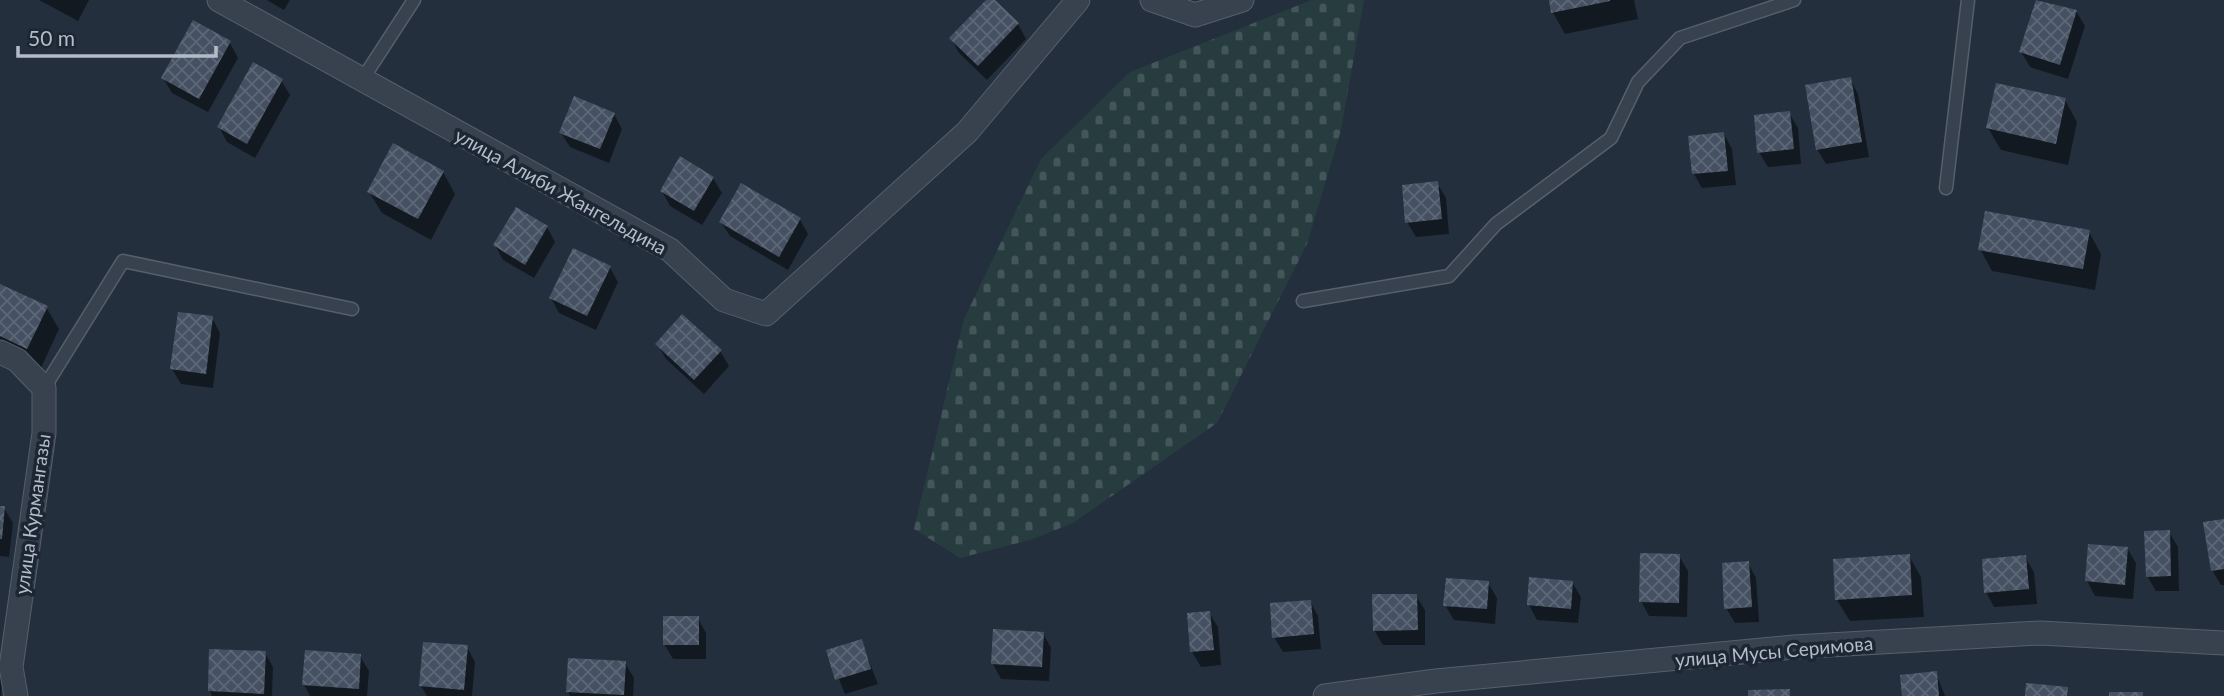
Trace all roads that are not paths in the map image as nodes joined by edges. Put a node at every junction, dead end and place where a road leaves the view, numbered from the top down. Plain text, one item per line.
1 (219, 0) edge
2 (414, 0) edge
3 (1078, 0) edge
4 (1152, 0) edge
5 (1242, 0) edge
6 (1794, 0) edge
7 (1968, 0) edge
8 (362, 80) junction
9 (1946, 188) dead end
10 (1303, 301) dead end
11 (352, 309) dead end
12 (0, 352) edge
13 (44, 388) junction
14 (2224, 643) edge
15 (16, 696) edge
16 (1325, 696) edge

1 - 8 street, улица Алиби Жангельдина
2 - 8 lane
3 - 8 street, улица Алиби Жангельдина
4 - 5 street
6 - 10 lane
7 - 9 lane
11 - 13 lane
12 - 13 street
13 - 15 street, улица Курмангазы
14 - 16 street, улица Мусы Серимова

